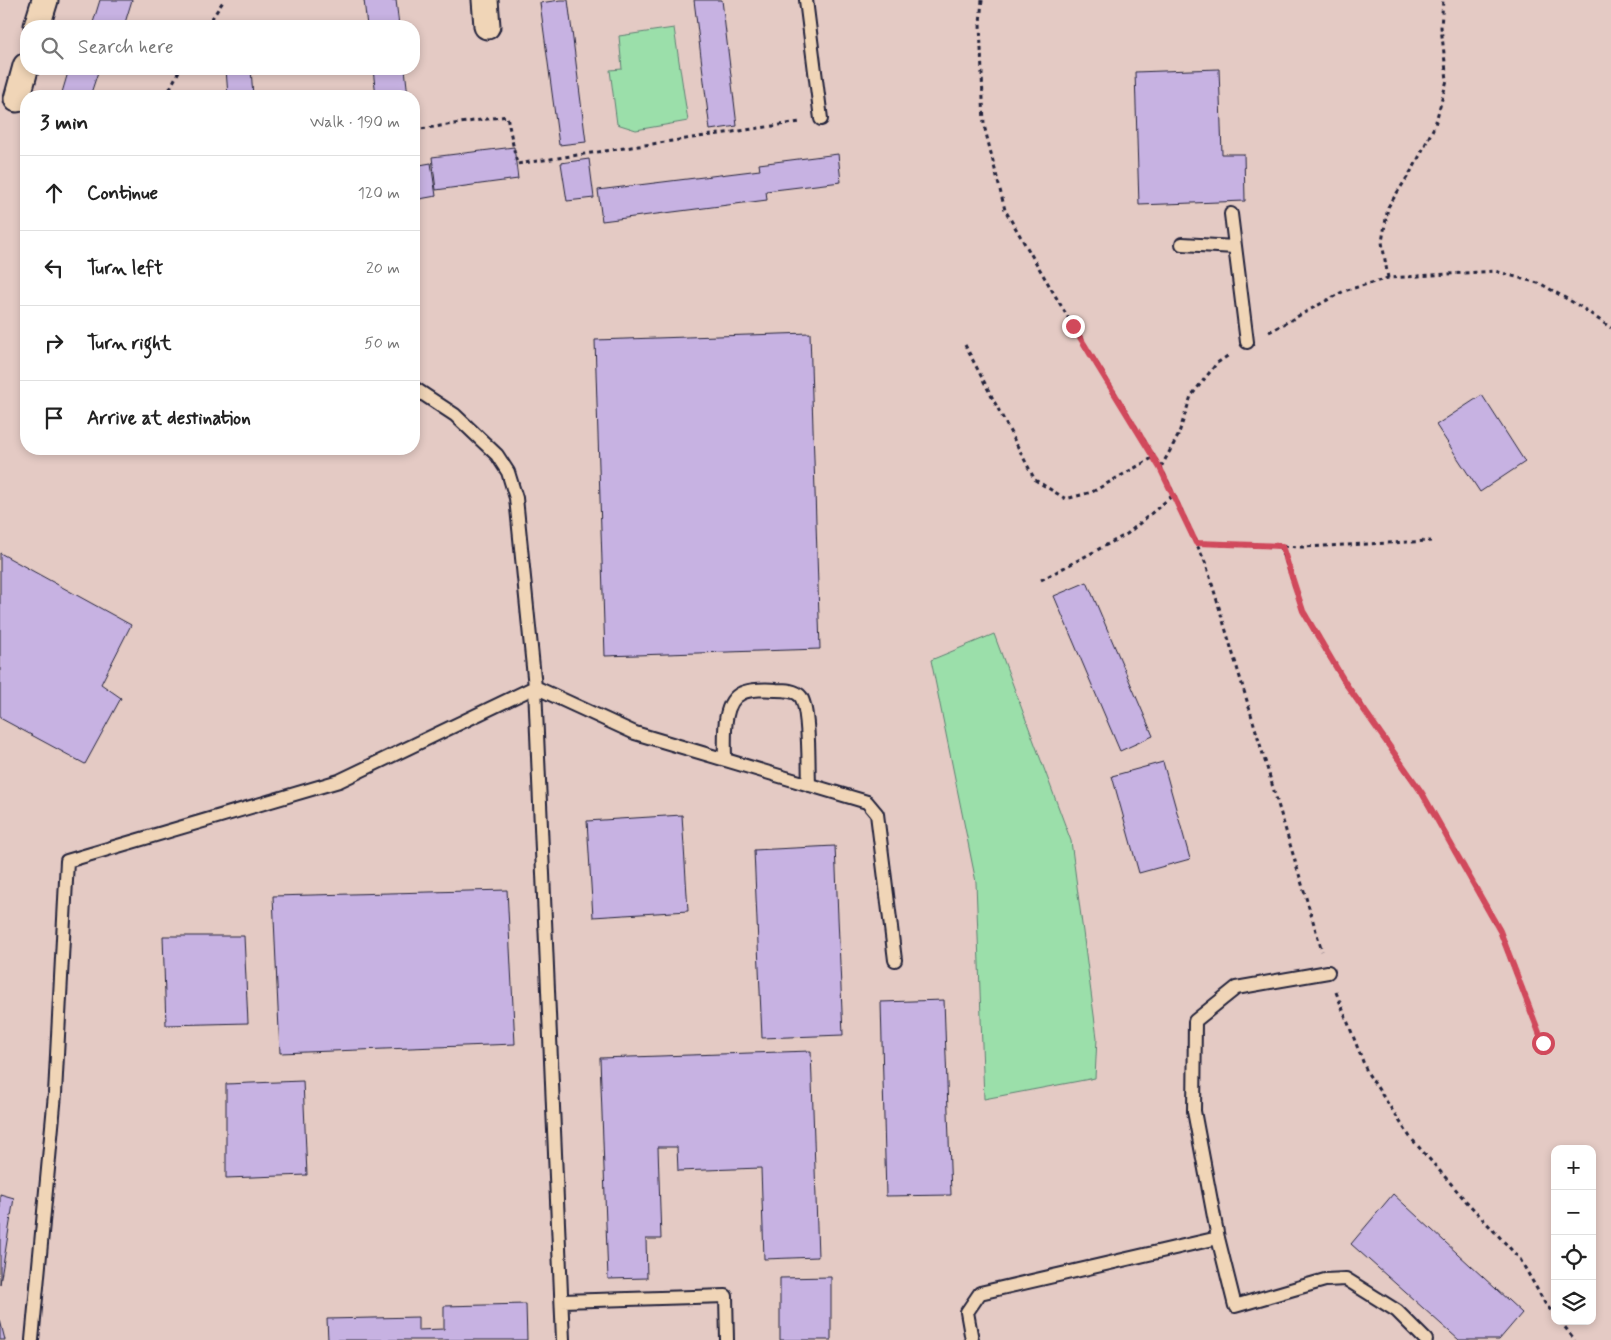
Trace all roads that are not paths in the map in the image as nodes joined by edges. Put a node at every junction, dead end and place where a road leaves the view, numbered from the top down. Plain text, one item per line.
1 (45, 0) edge
2 (485, 0) edge
3 (806, 0) edge
4 (39, 20) edge
5 (486, 26) dead end
6 (23, 75) edge
7 (14, 101) edge
8 (821, 119) road end
9 (1231, 214) dead end
10 (1182, 244) dead end
11 (1235, 247) junction
12 (1247, 342) dead end
13 (420, 392) edge
14 (535, 687) junction
15 (724, 760) junction
16 (809, 785) junction
17 (895, 960) dead end
18 (1328, 972) road end
19 (1218, 1238) junction
20 (562, 1301) junction
21 (32, 1340) edge
22 (563, 1340) edge
23 (727, 1340) edge
24 (972, 1340) edge
25 (1426, 1340) edge

1 - 4 street
2 - 5 street
3 - 8 lane
6 - 7 street
9 - 11 lane
10 - 11 lane
11 - 12 lane
13 - 14 lane
14 - 15 lane
14 - 20 lane
14 - 21 lane
15 - 16 lane
15 - 16 lane
16 - 17 lane
18 - 19 lane
19 - 24 lane
19 - 25 lane
20 - 22 lane
20 - 23 lane

